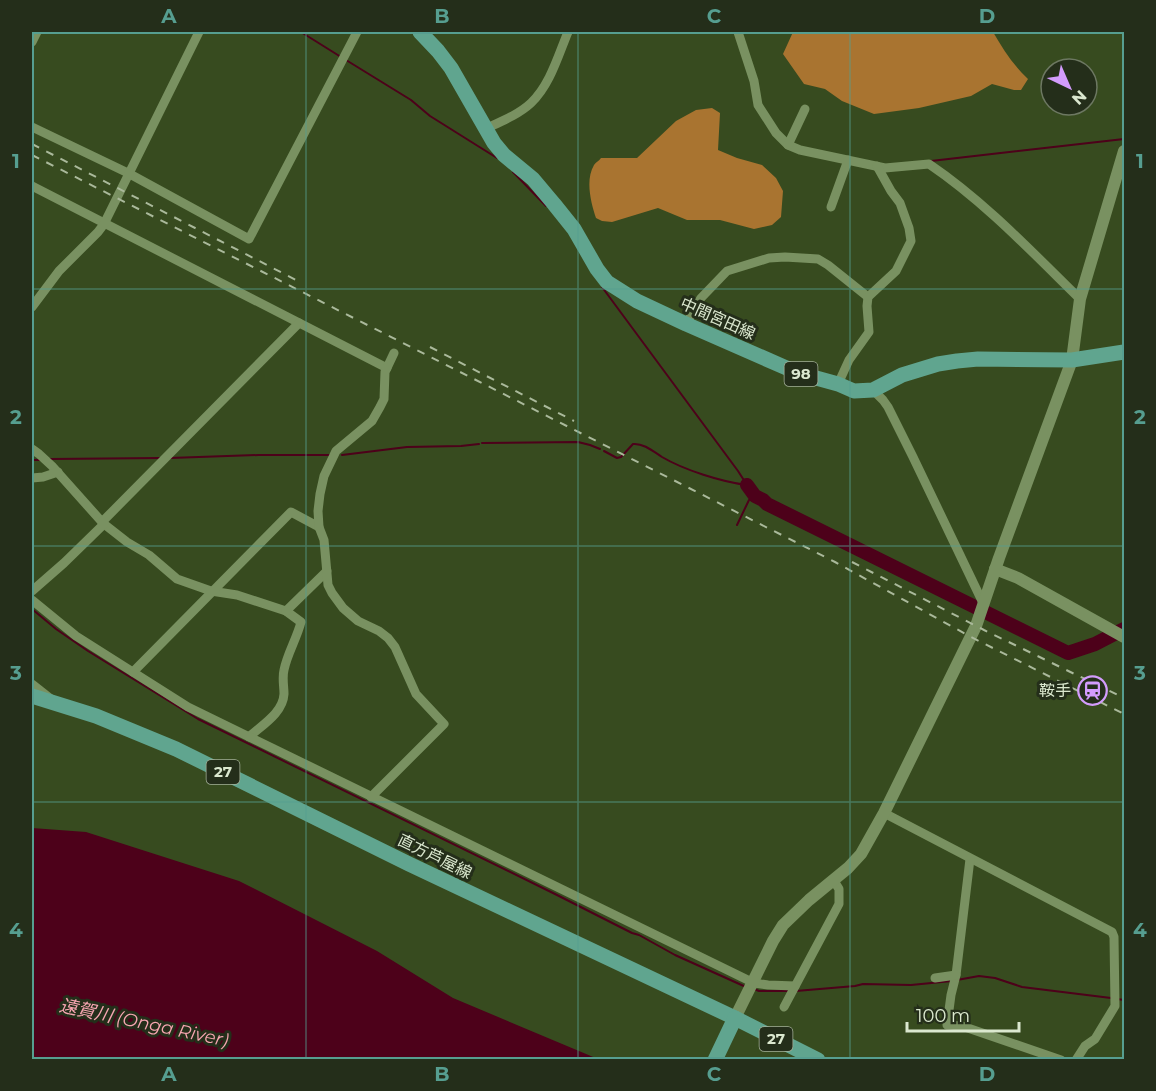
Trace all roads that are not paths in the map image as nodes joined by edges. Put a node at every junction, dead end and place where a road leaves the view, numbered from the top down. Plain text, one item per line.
1 (37, 32) edge
2 (199, 32) edge
3 (357, 32) edge
4 (420, 32) edge
5 (568, 32) edge
6 (738, 32) edge
7 (32, 42) edge
8 (805, 109) dead end
9 (32, 127) edge
10 (485, 129) junction
11 (788, 145) junction
12 (1125, 151) edge
13 (848, 160) junction
14 (877, 166) junction
15 (128, 173) junction
16 (32, 186) edge
17 (831, 207) dead end
18 (104, 224) junction
19 (868, 297) junction
20 (1080, 299) junction
21 (32, 307) edge
22 (299, 323) junction
23 (686, 324) junction
24 (1125, 352) edge
25 (394, 353) dead end
26 (1072, 360) junction
27 (387, 368) junction
28 (838, 384) junction
29 (873, 390) junction
30 (32, 449) edge
31 (58, 472) junction
32 (32, 478) edge
33 (103, 523) junction
34 (319, 527) junction
35 (995, 569) junction
36 (327, 571) junction
37 (32, 591) edge
38 (214, 591) junction
39 (32, 600) edge
40 (983, 603) junction
41 (286, 611) junction
42 (1124, 637) edge
43 (133, 672) junction
44 (32, 684) edge
45 (32, 696) edge
46 (55, 703) junction
47 (249, 737) junction
48 (371, 796) junction
49 (884, 813) junction
50 (970, 859) junction
51 (834, 882) junction
52 (935, 978) dead end
53 (956, 978) junction
54 (795, 986) junction
55 (1119, 1000) edge
56 (784, 1007) dead end
57 (733, 1022) junction
58 (715, 1059) edge
59 (818, 1059) edge
60 (1060, 1059) edge
61 (1076, 1059) edge

1 - 7 street
2 - 15 street
3 - 15 street
4 - 10 main road, 中間宮田線 / 98
5 - 10 street
6 - 11 street
8 - 11 street
9 - 15 street
10 - 23 main road, 中間宮田線 / 98
11 - 13 street
12 - 20 street
13 - 14 street
13 - 17 street
14 - 19 street
14 - 20 street
15 - 18 street
16 - 18 street
18 - 21 street
18 - 22 street
19 - 23 street
19 - 28 street
20 - 26 street
22 - 27 street
22 - 33 street
23 - 28 main road, 中間宮田線 / 98
24 - 26 main road
25 - 27 street
26 - 29 main road
26 - 35 street
27 - 34 street
28 - 29 main road, 中間宮田線 / 98
29 - 40 street
30 - 31 street
31 - 32 street
31 - 33 street
33 - 37 street
33 - 38 street
34 - 36 street
34 - 38 street
35 - 40 street
35 - 42 street
36 - 41 street
36 - 48 street
38 - 41 street
38 - 43 street
39 - 43 street
40 - 49 street
41 - 47 street
43 - 47 street
44 - 46 street
45 - 46 main road, 直方芦屋線 / 27
46 - 57 main road, 直方芦屋線 / 27
47 - 48 street
48 - 54 street
49 - 50 street
49 - 51 street
50 - 53 street
50 - 55 street
51 - 54 street
51 - 57 street
52 - 53 street
53 - 60 street
54 - 56 street
55 - 61 street
57 - 58 main road
57 - 59 main road, 直方芦屋線 / 27

